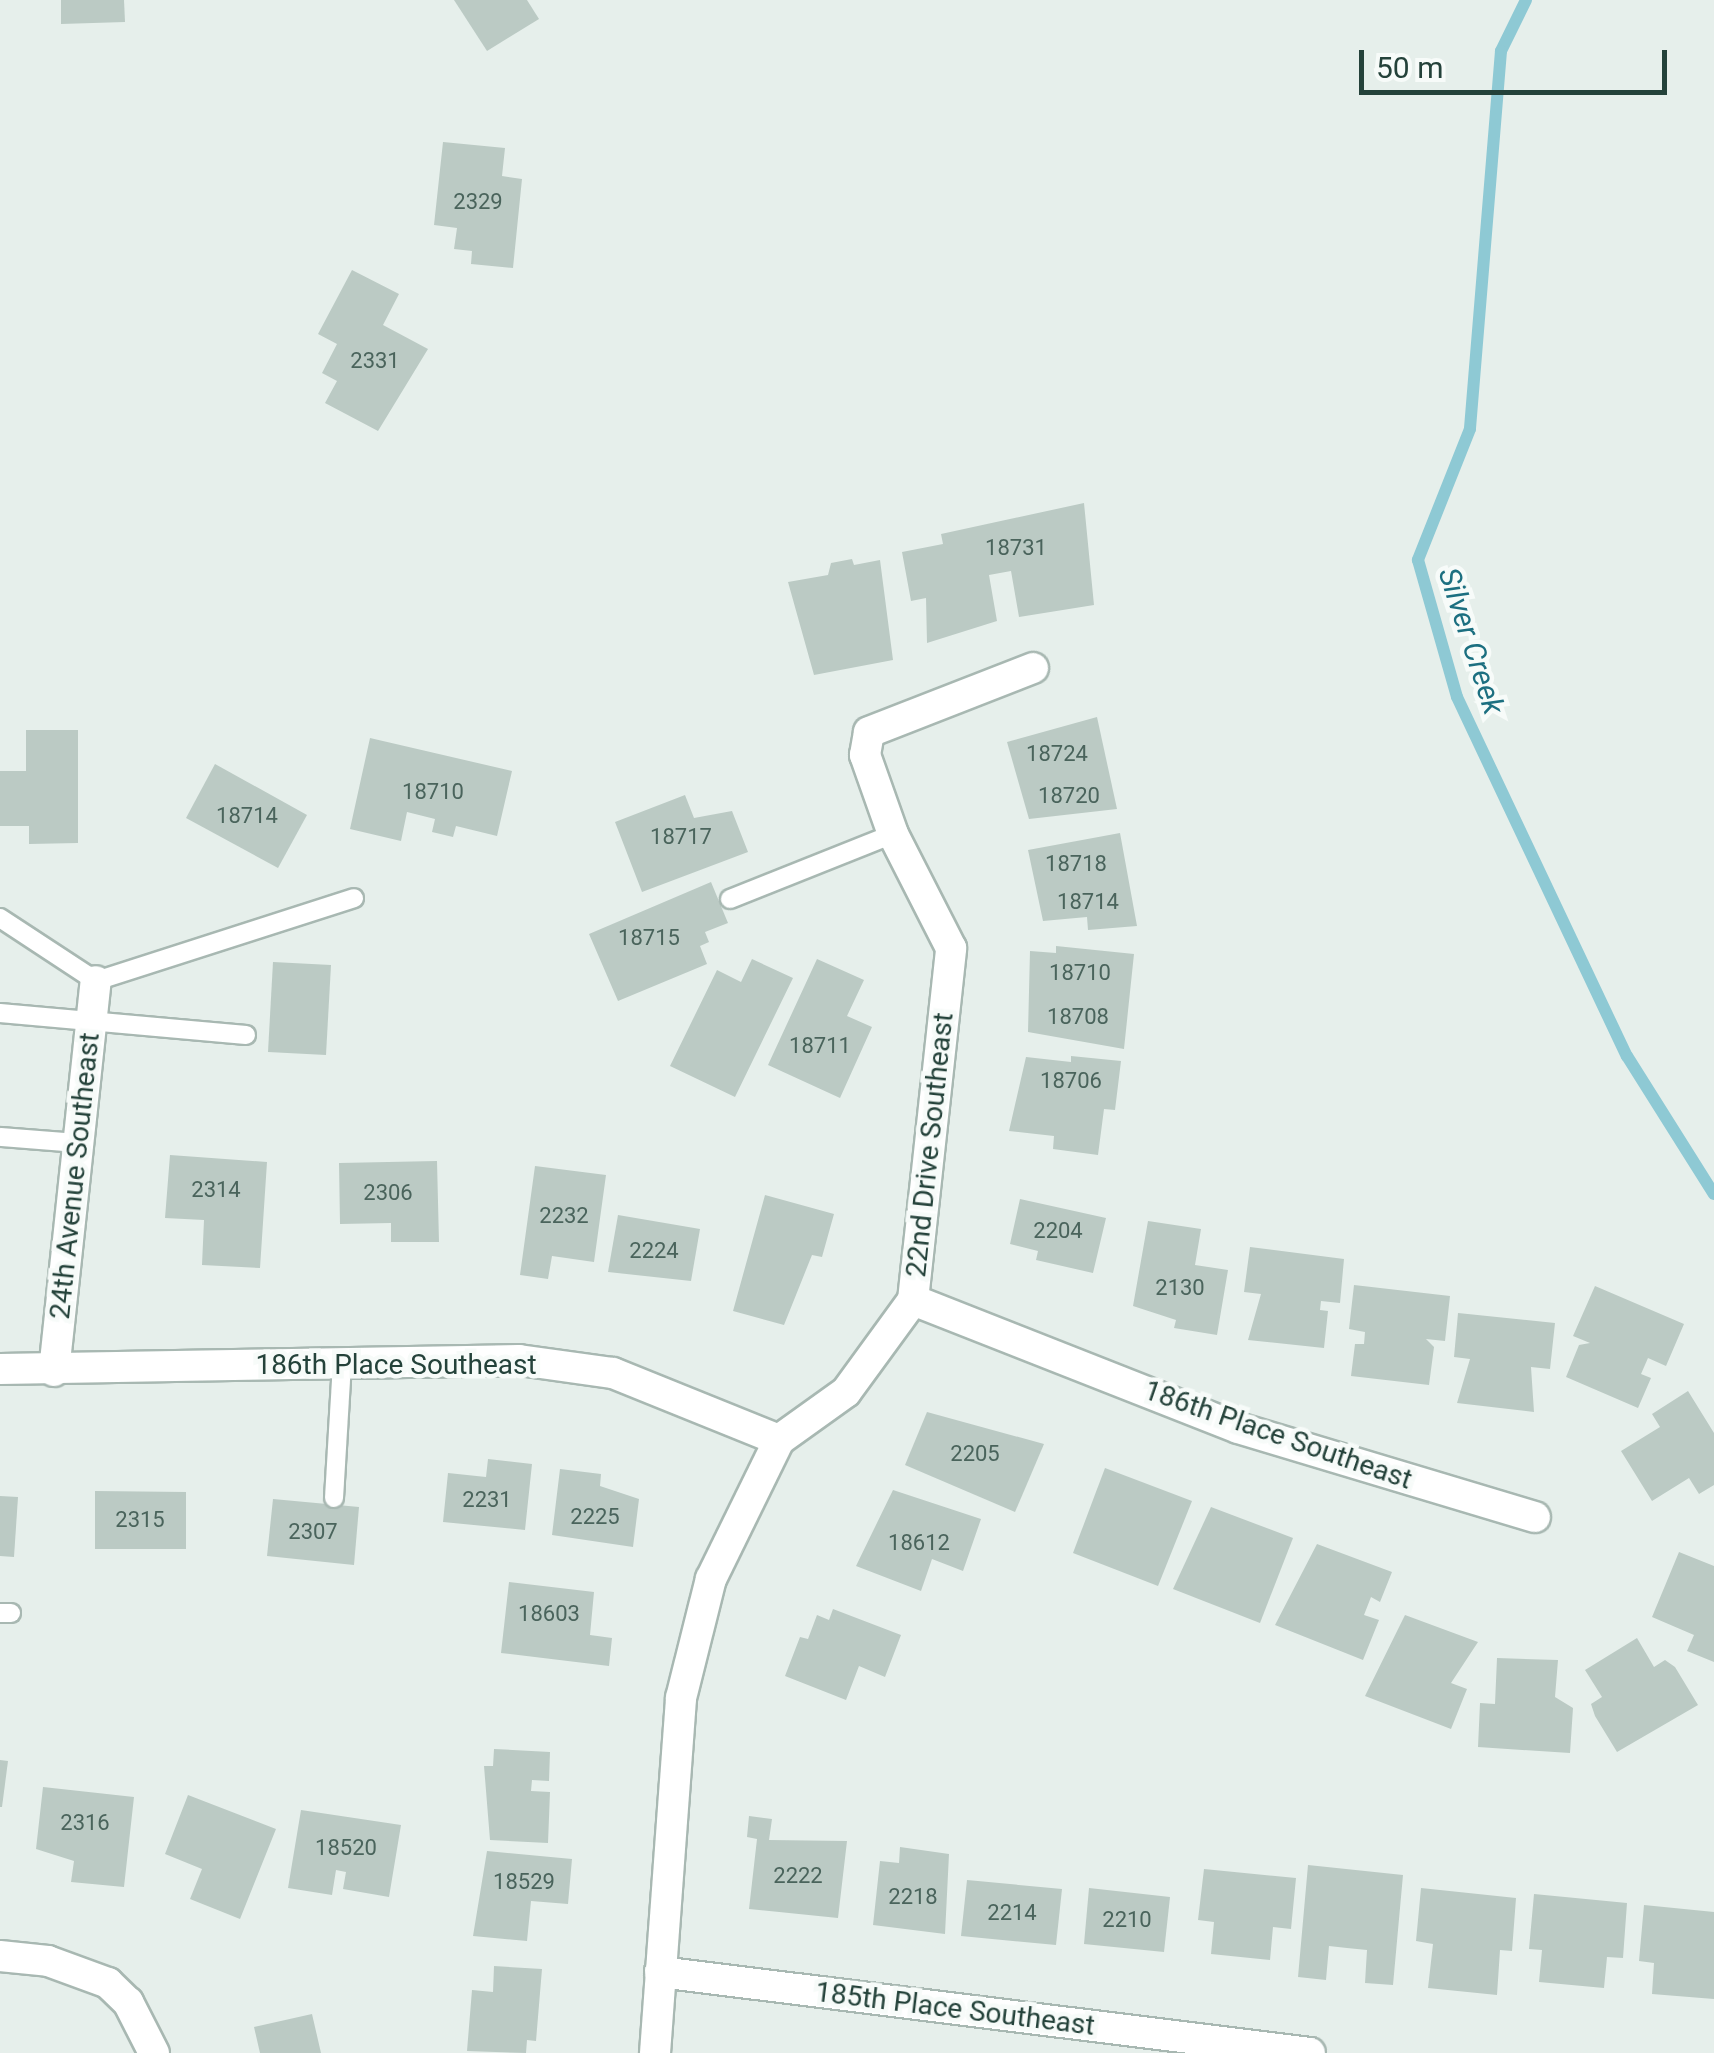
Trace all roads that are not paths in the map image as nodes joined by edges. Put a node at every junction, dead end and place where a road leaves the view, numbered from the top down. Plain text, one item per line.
1 (1033, 668) dead end
2 (892, 834) junction
3 (354, 898) dead end
4 (730, 899) dead end
5 (0, 918) edge
6 (96, 981) junction
7 (0, 1014) edge
8 (91, 1025) junction
9 (246, 1035) dead end
10 (0, 1137) edge
11 (78, 1143) junction
12 (913, 1300) junction
13 (342, 1364) junction
14 (0, 1369) edge
15 (54, 1371) junction
16 (779, 1440) junction
17 (334, 1498) dead end
18 (1535, 1517) dead end
19 (0, 1956) edge
20 (660, 1972) junction
21 (154, 2053) edge
22 (654, 2053) edge
23 (1310, 2053) edge

1 - 2 street, 22nd Drive Southeast
2 - 4 lane
2 - 12 street, 22nd Drive Southeast
3 - 6 lane
5 - 6 lane
6 - 8 street, 24th Avenue Southeast
7 - 8 lane
8 - 9 lane
8 - 11 street, 24th Avenue Southeast
10 - 11 lane
11 - 15 street, 24th Avenue Southeast
12 - 16 street, 22nd Drive Southeast
12 - 18 street, 186th Place Southeast
13 - 15 street, 186th Place Southeast
13 - 16 street, 186th Place Southeast
13 - 17 lane
14 - 15 street, 186th Place Southeast
16 - 20 street, 22nd Drive Southeast
19 - 21 street
20 - 22 street, 22nd Drive Southeast
20 - 23 street, 185th Place Southeast

